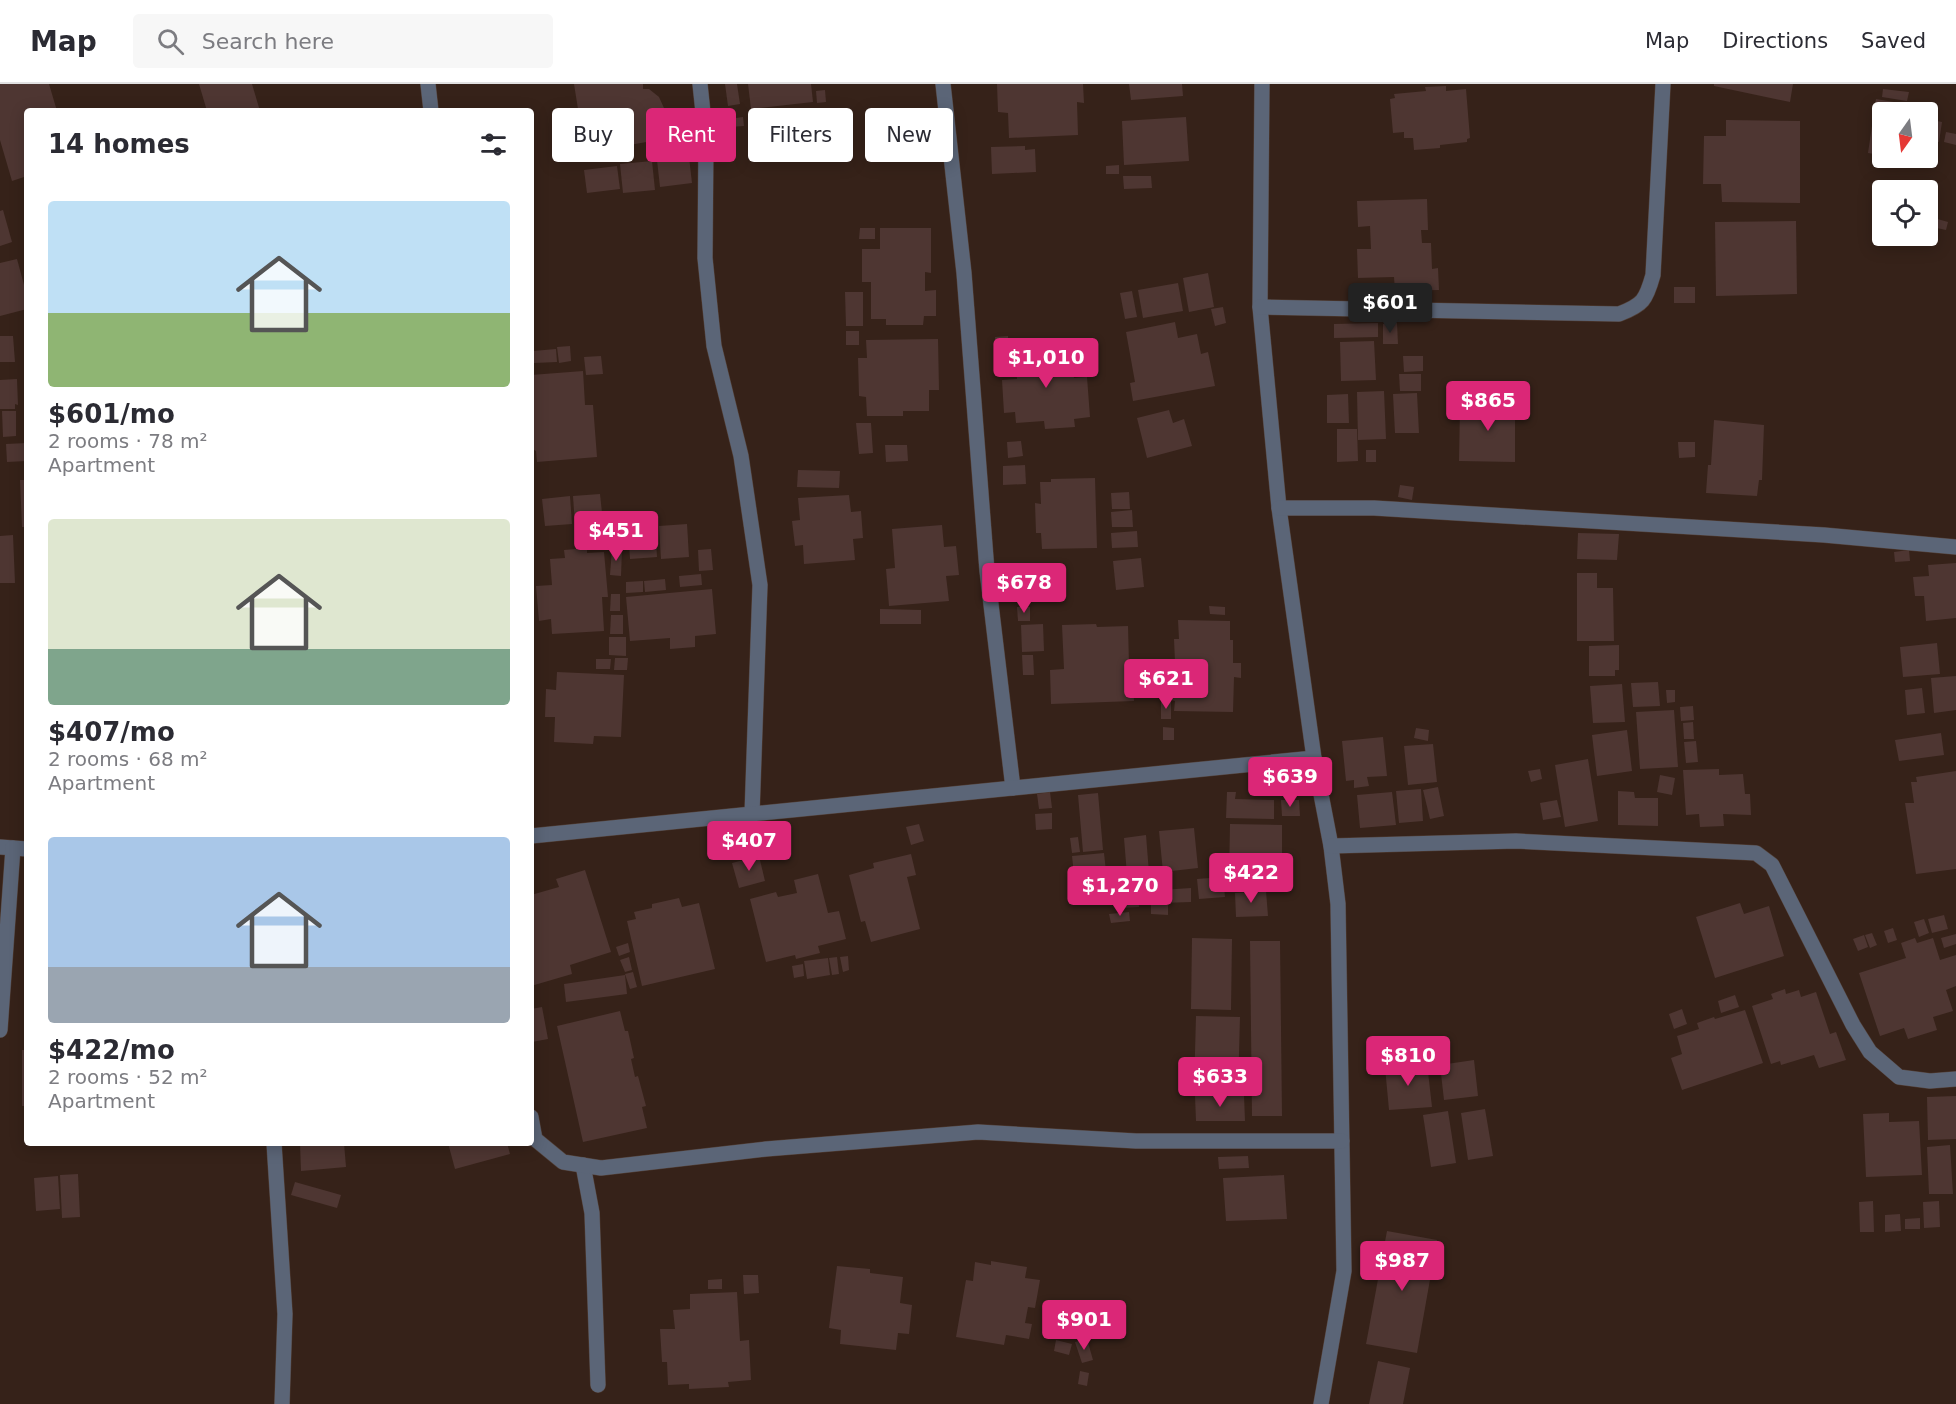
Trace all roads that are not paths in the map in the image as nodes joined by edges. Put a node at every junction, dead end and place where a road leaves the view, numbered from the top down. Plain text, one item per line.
1 (428, 84) edge
2 (700, 84) edge
3 (943, 84) edge
4 (1262, 84) edge
5 (1663, 84) edge
6 (431, 108) edge
7 (1260, 307) junction
8 (1279, 508) junction
9 (1956, 547) edge
10 (1314, 758) junction
11 (1013, 788) junction
12 (752, 814) junction
13 (534, 836) edge
14 (1331, 846) junction
15 (13, 848) edge
16 (0, 1030) edge
17 (1956, 1079) edge
18 (534, 1134) edge
19 (1342, 1141) junction
20 (274, 1146) edge
21 (583, 1165) junction
22 (598, 1385) dead end
23 (282, 1404) edge
24 (1321, 1404) edge

1 - 6 street
2 - 12 street
3 - 11 street
4 - 7 street
5 - 7 street
7 - 8 street
8 - 9 street
8 - 10 street
10 - 11 street
10 - 14 street
11 - 12 street
12 - 13 street
14 - 17 street
14 - 19 street
15 - 16 street
18 - 21 street
19 - 21 street
19 - 24 street
20 - 23 street
21 - 22 street

